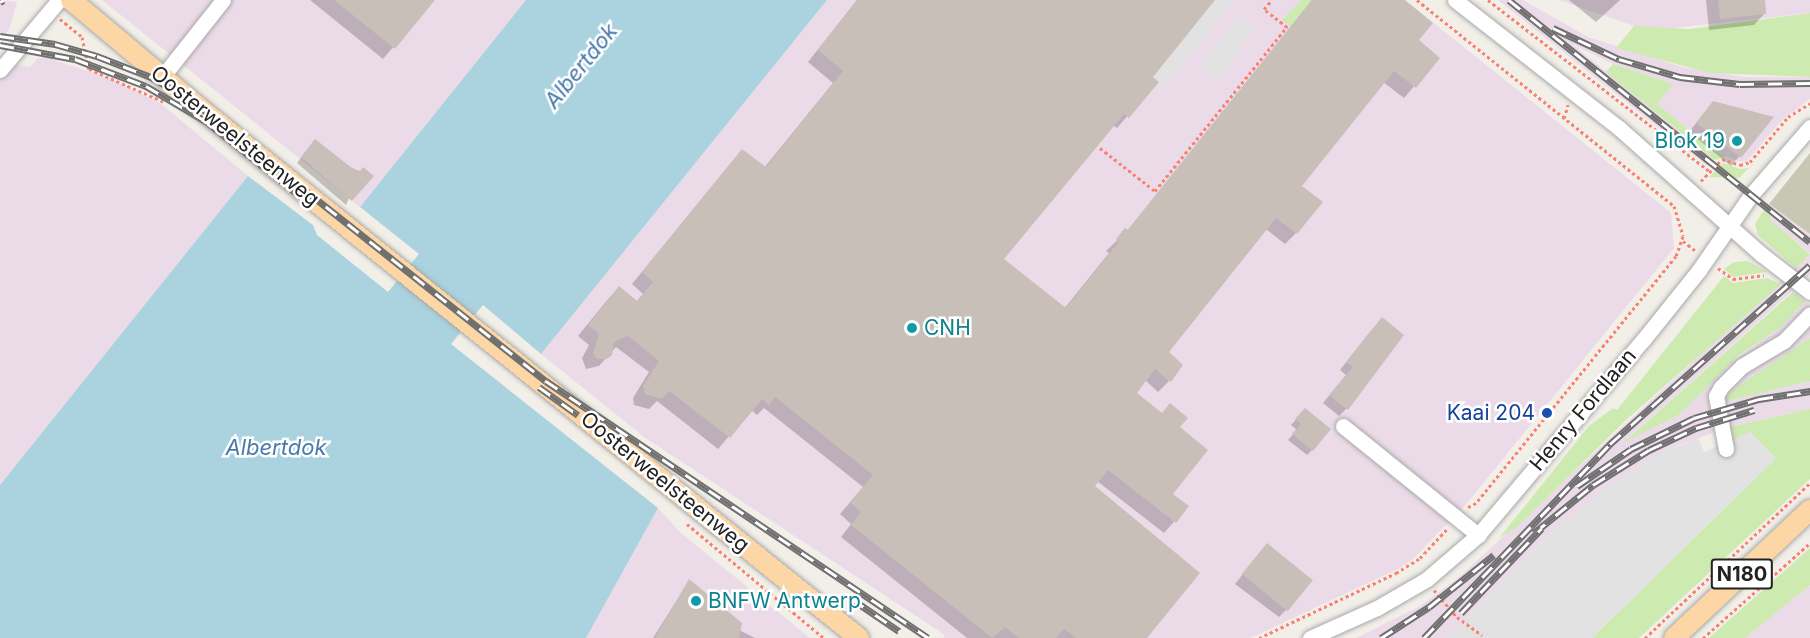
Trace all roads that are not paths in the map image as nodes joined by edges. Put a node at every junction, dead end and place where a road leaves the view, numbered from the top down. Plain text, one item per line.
1 (59, 0) edge
2 (71, 0) edge
3 (223, 0) edge
4 (1455, 0) edge
5 (2, 70) edge
6 (162, 77) junction
7 (1810, 127) edge
8 (1728, 225) junction
9 (1810, 292) edge
10 (1810, 314) edge
11 (1342, 426) dead end
12 (1726, 449) dead end
13 (1810, 510) edge
14 (1478, 535) junction
15 (859, 638) edge
16 (1310, 638) edge
17 (1674, 638) edge

1 - 5 street
2 - 6 main road, Oosterweelsteenweg
3 - 6 street
4 - 8 street
6 - 15 main road, Oosterweelsteenweg
7 - 8 street, Henry Fordlaan
8 - 9 street
8 - 14 street, Henry Fordlaan
10 - 12 street
11 - 14 street
13 - 17 main road, N180
14 - 16 street, Henry Fordlaan

